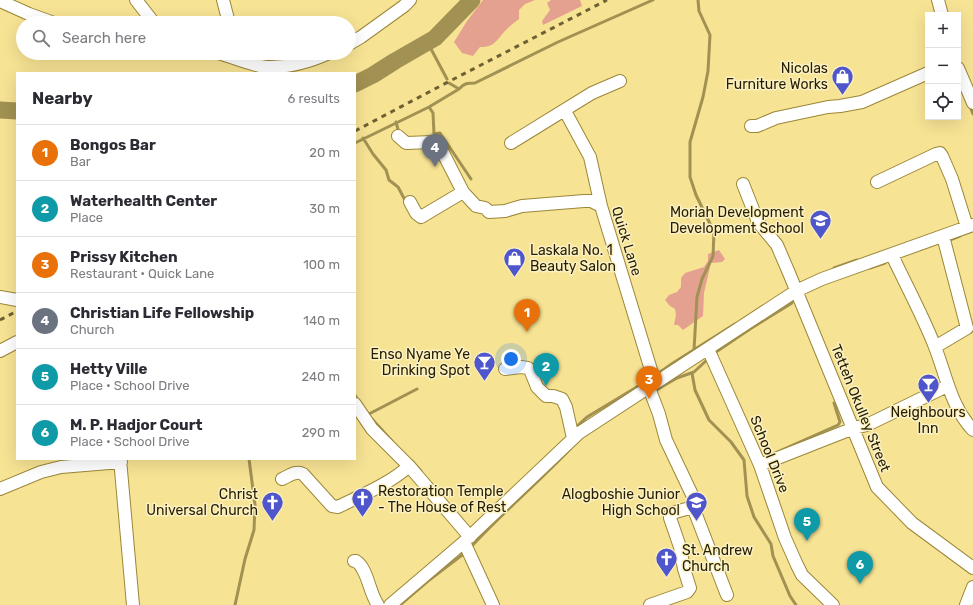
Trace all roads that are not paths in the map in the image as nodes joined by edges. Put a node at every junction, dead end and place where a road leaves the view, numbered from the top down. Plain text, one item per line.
1 (136, 0) edge
2 (223, 0) edge
3 (410, 0) edge
4 (938, 0) edge
5 (0, 1) edge
6 (941, 12) edge
7 (35, 16) edge
8 (149, 16) edge
9 (227, 16) edge
10 (356, 40) edge
11 (248, 60) edge
12 (311, 60) edge
13 (925, 74) edge
14 (961, 75) edge
15 (620, 81) dead end
16 (973, 103) edge
17 (564, 111) junction
18 (751, 126) dead end
19 (398, 136) dead end
20 (511, 143) dead end
21 (877, 182) dead end
22 (743, 184) dead end
23 (463, 192) junction
24 (410, 202) dead end
25 (601, 206) junction
26 (970, 226) edge
27 (943, 236) junction
28 (892, 255) junction
29 (796, 291) junction
30 (0, 297) edge
31 (16, 300) edge
32 (970, 330) edge
33 (16, 342) edge
34 (935, 347) junction
35 (708, 349) junction
36 (0, 350) edge
37 (505, 369) dead end
38 (652, 385) junction
39 (947, 386) junction
40 (356, 405) edge
41 (854, 428) junction
42 (973, 430) edge
43 (573, 438) junction
44 (120, 460) edge
45 (760, 464) junction
46 (409, 466) junction
47 (282, 479) dead end
48 (0, 489) edge
49 (693, 507) junction
50 (467, 539) junction
51 (354, 561) dead end
52 (973, 568) edge
53 (973, 587) edge
54 (727, 594) dead end
55 (133, 605) edge
56 (378, 605) edge
57 (390, 605) edge
58 (493, 605) edge
59 (650, 605) edge
60 (833, 605) edge
61 (966, 605) edge

1 - 8 street
2 - 9 street
3 - 10 street
4 - 6 street
5 - 7 street
11 - 12 street
13 - 18 street
14 - 16 street
15 - 17 street
17 - 20 street
17 - 25 street, Quick Lane
19 - 23 street
21 - 26 street
22 - 29 street, Tetteh Okulley Street
23 - 24 street
23 - 25 street
25 - 38 street, Quick Lane
26 - 27 street
27 - 28 street
27 - 32 street
28 - 29 street
28 - 34 street
29 - 35 street
29 - 41 street, Tetteh Okulley Street
30 - 31 street
32 - 34 street
33 - 36 street
34 - 39 street
35 - 38 street
35 - 45 street, School Drive
37 - 43 street
38 - 43 street
38 - 49 street, Quick Lane
39 - 41 street
39 - 42 street
40 - 46 street
41 - 45 street
41 - 52 street, Tetteh Okulley Street
43 - 50 street
44 - 48 street
44 - 55 street
45 - 60 street, School Drive
46 - 47 street
46 - 50 street
49 - 54 street, Quick Lane
49 - 59 street
50 - 57 street
50 - 58 street
51 - 56 street
53 - 61 street

